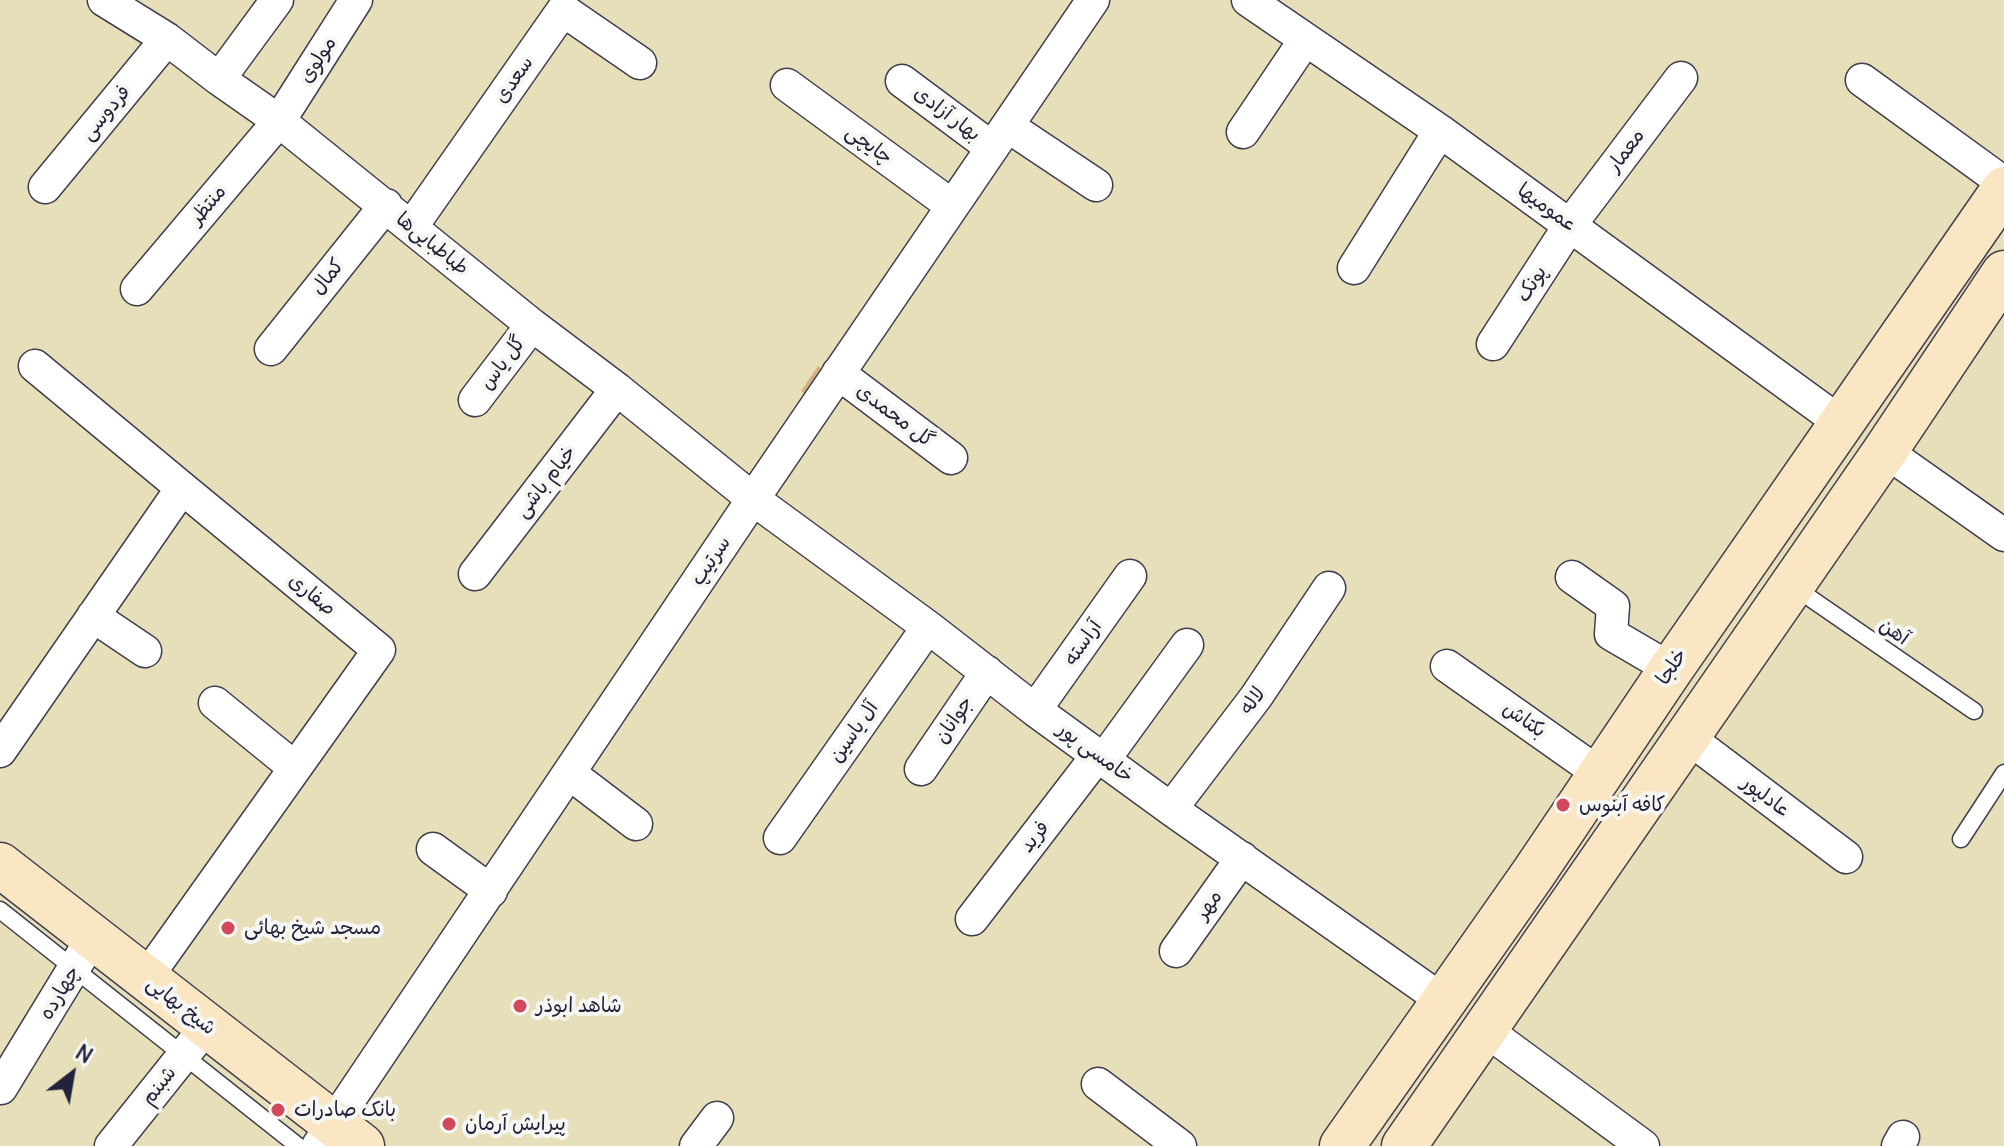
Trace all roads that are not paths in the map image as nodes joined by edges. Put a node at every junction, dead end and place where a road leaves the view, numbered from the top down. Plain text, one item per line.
1 (104, 0) edge
2 (277, 0) edge
3 (356, 0) edge
4 (1093, 0) edge
5 (1248, 0) edge
6 (167, 39) junction
7 (1305, 40) junction
8 (640, 63) dead end
9 (1681, 78) dead end
10 (219, 79) junction
11 (1862, 80) dead end
12 (902, 81) dead end
13 (787, 85) dead end
14 (279, 121) junction
15 (1440, 131) junction
16 (1243, 132) dead end
17 (1000, 137) junction
18 (2004, 183) edge
19 (1096, 185) dead end
20 (45, 187) dead end
21 (2004, 189) edge
22 (386, 205) junction
23 (951, 205) junction
24 (1570, 225) junction
25 (412, 226) junction
26 (1354, 268) dead end
27 (2004, 273) edge
28 (137, 289) dead end
29 (532, 325) junction
30 (1493, 344) dead end
31 (271, 349) dead end
32 (35, 366) dead end
33 (838, 373) junction
34 (617, 389) junction
35 (475, 400) dead end
36 (1841, 423) junction
37 (1885, 451) junction
38 (951, 458) dead end
39 (182, 488) junction
40 (753, 499) junction
41 (2004, 535) edge
42 (475, 574) dead end
43 (1130, 576) dead end
44 (1572, 577) dead end
45 (1792, 586) junction
46 (1329, 588) dead end
47 (93, 616) junction
48 (928, 627) junction
49 (1187, 645) dead end
50 (145, 651) dead end
51 (1447, 666) dead end
52 (1671, 669) junction
53 (987, 672) junction
54 (215, 703) dead end
55 (1035, 710) junction
56 (1974, 711) dead end
57 (1686, 736) junction
58 (0, 751) edge
59 (1098, 755) junction
60 (295, 768) junction
61 (921, 769) dead end
62 (569, 773) junction
63 (2004, 773) edge
64 (1600, 774) junction
65 (1171, 809) junction
66 (636, 824) dead end
67 (780, 838) dead end
68 (1961, 839) dead end
69 (433, 849) dead end
70 (1846, 857) dead end
71 (1242, 858) junction
72 (0, 865) edge
73 (1533, 874) junction
74 (491, 891) junction
75 (1572, 900) junction
76 (0, 910) edge
77 (972, 919) dead end
78 (1176, 951) dead end
79 (84, 953) junction
80 (146, 978) junction
81 (1442, 1000) junction
82 (1484, 1029) junction
83 (194, 1041) junction
84 (1098, 1084) dead end
85 (1, 1088) edge
86 (717, 1118) dead end
87 (328, 1141) edge
88 (111, 1146) edge
89 (696, 1146) edge
90 (1180, 1146) edge
91 (1342, 1146) edge
92 (1404, 1146) edge
93 (1643, 1146) edge

1 - 6 street, طباطبایی‌ها
2 - 10 street
3 - 14 street, مولوی
4 - 17 street, سرتیپ
5 - 7 street, عمومیها
6 - 10 street, طباطبایی‌ها
6 - 20 street, فردوسی
7 - 15 street, عمومیها
7 - 16 street
8 - 25 street, سعدی
9 - 24 street, معمار
10 - 14 street, طباطبایی‌ها
11 - 18 street
12 - 17 street, بهار آزادی
13 - 23 street, چایچی
14 - 22 street, طباطبایی‌ها
14 - 28 street, منتظر
15 - 24 street, عمومیها
15 - 26 street
17 - 19 street, بهار آزادی
17 - 23 street, سرتیپ
21 - 36 main road, خلجا
22 - 25 street, طباطبایی‌ها
22 - 31 street, کمال
23 - 33 street, سرتیپ
24 - 30 street, پونک
24 - 36 street, عمومیها
25 - 29 street, طباطبایی‌ها
27 - 37 main road
29 - 34 street, طباطبایی‌ها
29 - 35 street, گل یاس
32 - 39 street
33 - 38 street, گل محمدی
33 - 40 street, سرتیپ
34 - 40 street, طباطبایی‌ها
34 - 42 street, خیام باشی
36 - 52 main road, خلجا
37 - 41 street
37 - 45 main road
39 - 47 street
39 - 60 street, صفاری
40 - 48 street, خامسی پور
40 - 62 street, سرتیپ
43 - 55 street, آراسته
44 - 52 street
45 - 56 lane, آهن
45 - 57 main road
46 - 65 street, لاله
47 - 50 street
47 - 58 street
48 - 53 street, خامسی پور
48 - 67 street, آل یاسین
49 - 59 street
51 - 64 street, بکتاش
52 - 64 main road, خلجا
53 - 55 street, خامسی پور
53 - 61 street, جوانان
54 - 60 street
55 - 59 street, خامسی پور
57 - 70 street, عادلپور
57 - 75 main road
59 - 65 street, خامسی پور
59 - 77 street, فرید
60 - 80 street, صفاری
62 - 66 street
62 - 74 street, سرتیپ
63 - 68 lane
64 - 73 main road, خلجا
65 - 71 street, خامسی پور
69 - 74 street
71 - 78 street, مهر
71 - 81 street, خامسی پور
72 - 79 main road, شیخ بهایی
73 - 75 main road
73 - 81 main road, خلجا
74 - 87 street, سرتیپ
75 - 82 main road
76 - 79 lane, شیخ بهایی
79 - 80 main road, شیخ بهایی
79 - 83 lane, شیخ بهایی
79 - 85 street, چهارده
80 - 83 main road, شیخ بهایی
81 - 91 main road, خلجا
82 - 92 main road
82 - 93 street
83 - 87 main road, شیخ بهایی
83 - 88 street, شبنم
84 - 90 street
86 - 89 street

